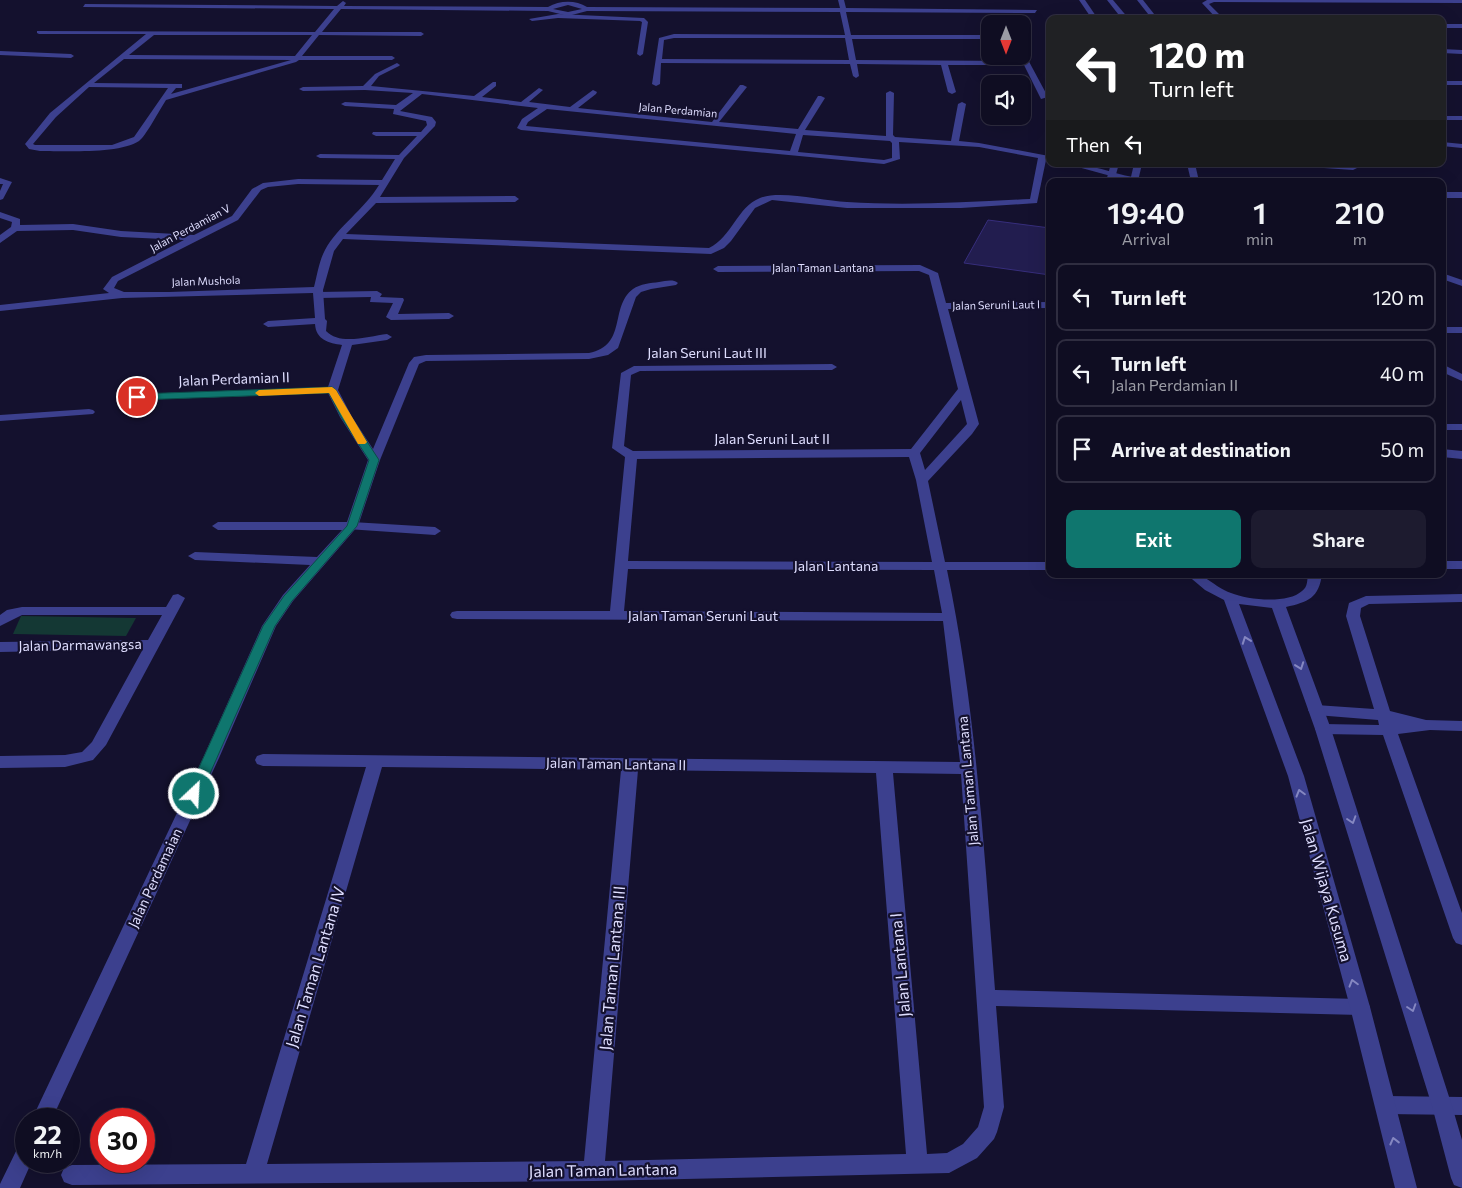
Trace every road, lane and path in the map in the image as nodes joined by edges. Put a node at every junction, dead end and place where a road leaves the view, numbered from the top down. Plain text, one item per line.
1 (346, 0) edge
2 (571, 0) edge
3 (842, 0) edge
4 (1082, 0) edge
5 (1110, 0) edge
6 (1140, 0) edge
7 (1462, 1) edge
8 (85, 6) dead end
9 (584, 7) junction
10 (340, 8) junction
11 (553, 9) junction
12 (843, 10) junction
13 (1035, 11) dead end
14 (579, 15) junction
15 (1092, 15) edge
16 (1123, 15) edge
17 (1152, 15) edge
18 (1217, 15) edge
19 (546, 16) junction
20 (532, 18) dead end
21 (1446, 26) edge
22 (1462, 26) edge
23 (38, 32) dead end
24 (152, 33) junction
25 (318, 33) junction
26 (421, 34) dead end
27 (848, 36) junction
28 (981, 37) edge
29 (1446, 51) edge
30 (1462, 52) edge
31 (0, 53) edge
32 (640, 54) dead end
33 (71, 56) dead end
34 (123, 57) junction
35 (297, 58) junction
36 (392, 58) dead end
37 (659, 61) junction
38 (853, 62) junction
39 (944, 62) junction
40 (981, 62) edge
41 (397, 65) dead end
42 (1028, 65) edge
43 (856, 76) dead end
44 (1446, 83) edge
45 (1462, 83) edge
46 (493, 84) dead end
47 (656, 84) dead end
48 (87, 85) junction
49 (174, 86) junction
50 (203, 86) junction
51 (743, 87) dead end
52 (365, 88) junction
53 (303, 89) dead end
54 (418, 89) junction
55 (539, 90) dead end
56 (593, 92) dead end
57 (890, 92) dead end
58 (952, 92) dead end
59 (476, 97) junction
60 (1044, 97) dead end
61 (821, 98) dead end
62 (163, 99) junction
63 (524, 103) junction
64 (346, 104) dead end
65 (962, 104) dead end
66 (546, 106) junction
67 (398, 107) junction
68 (572, 109) junction
69 (1446, 118) edge
70 (1462, 118) edge
71 (714, 124) junction
72 (618, 126) junction
73 (800, 132) junction
74 (376, 134) dead end
75 (422, 134) junction
76 (891, 138) junction
77 (955, 142) junction
78 (1446, 144) edge
79 (1462, 146) edge
80 (793, 154) junction
81 (320, 156) dead end
82 (401, 157) junction
83 (1046, 158) edge
84 (1080, 167) edge
85 (1338, 167) edge
86 (1353, 168) dead end
87 (1111, 178) edge
88 (0, 180) edge
89 (384, 183) junction
90 (1446, 194) edge
91 (1462, 195) edge
92 (0, 197) edge
93 (515, 199) dead end
94 (374, 200) junction
95 (0, 215) edge
96 (14, 228) junction
97 (339, 236) junction
98 (197, 238) junction
99 (0, 240) edge
100 (718, 269) dead end
101 (928, 270) joint
102 (1446, 277) edge
103 (673, 283) dead end
104 (1462, 283) edge
105 (319, 292) junction
106 (124, 295) junction
107 (1046, 305) edge
108 (942, 306) junction
109 (0, 308) edge
110 (450, 316) dead end
111 (322, 321) junction
112 (268, 324) dead end
113 (1446, 330) edge
114 (1462, 330) edge
115 (387, 337) dead end
116 (348, 342) junction
117 (832, 367) dead end
118 (1446, 369) edge
119 (1462, 378) edge
120 (964, 389) junction
121 (332, 390) junction
122 (137, 397) dead end
123 (89, 412) dead end
124 (0, 418) edge
125 (1446, 427) edge
126 (1462, 427) edge
127 (914, 453) junction
128 (631, 454) junction
129 (1446, 454) edge
130 (1462, 455) edge
131 (374, 460) junction
132 (922, 480) junction
133 (218, 526) dead end
134 (352, 526) junction
135 (435, 532) dead end
136 (195, 556) dead end
137 (320, 561) junction
138 (1446, 565) edge
139 (1462, 565) edge
140 (622, 566) junction
141 (1046, 566) edge
142 (941, 567) junction
143 (1198, 578) edge
144 (1315, 578) edge
145 (178, 598) dead end
146 (1230, 598) junction
147 (1462, 598) edge
148 (1278, 604) junction
149 (170, 611) junction
150 (457, 615) dead end
151 (617, 616) junction
152 (950, 617) junction
153 (0, 622) edge
154 (152, 644) junction
155 (0, 647) edge
156 (1316, 710) junction
157 (1383, 715) junction
158 (1430, 725) junction
159 (1462, 726) edge
160 (1323, 729) junction
161 (1389, 730) junction
162 (263, 760) dead end
163 (376, 761) junction
164 (0, 762) edge
165 (630, 764) junction
166 (884, 767) junction
167 (969, 768) junction
168 (1462, 938) edge
169 (985, 998) junction
170 (1360, 1007) junction
171 (1386, 1105) junction
172 (1452, 1106) edge
173 (47, 1108) edge
174 (917, 1163) junction
175 (594, 1171) junction
176 (254, 1172) junction
177 (16, 1173) edge
178 (72, 1175) dead end
179 (1462, 1178) edge
180 (9, 1188) edge
181 (1406, 1188) edge

1 - 10 street
2 - 9 street
2 - 11 street
3 - 12 street
4 - 15 street
5 - 16 street
6 - 17 street
7 - 18 street
8 - 10 street
9 - 11 street
9 - 12 street
9 - 14 street
10 - 11 street
10 - 25 street
11 - 14 street
11 - 19 street
12 - 13 street
12 - 27 street
14 - 19 street
14 - 32 street
19 - 20 street
21 - 22 street
23 - 24 street
24 - 25 street
24 - 34 street
25 - 26 street
25 - 35 street
27 - 28 street
27 - 37 street
27 - 38 street
29 - 30 street
31 - 33 street
34 - 35 street
34 - 48 street
35 - 36 street
35 - 50 street
37 - 38 street
37 - 47 street
38 - 39 street
38 - 43 street
39 - 40 street
39 - 58 street
41 - 52 street
42 - 60 street
44 - 45 street
46 - 59 street
48 - 49 street
48 - 62 street
49 - 50 street
49 - 62 street
50 - 62 street
51 - 71 street
52 - 53 street, Jalan Perdamian
52 - 54 street, Jalan Perdamian
54 - 59 street, Jalan Perdamian
54 - 67 street
55 - 63 street
56 - 68 street
57 - 76 street
59 - 63 street, Jalan Perdamian
61 - 73 street
63 - 66 street, Jalan Perdamian
64 - 67 street
65 - 77 street
66 - 68 street, Jalan Perdamian
66 - 72 street
67 - 75 street
68 - 72 street, Jalan Perdamian
69 - 70 street
71 - 72 street, Jalan Perdamian
71 - 73 street, Jalan Perdamian
72 - 80 street
73 - 76 street, Jalan Perdamian
73 - 80 street
74 - 75 street
75 - 82 street
76 - 77 street, Jalan Perdamian
76 - 80 street
77 - 83 street, Jalan Perdamian
78 - 79 street
81 - 82 street
82 - 89 street
83 - 97 street
84 - 87 street
85 - 86 street
88 - 92 street
89 - 94 street
89 - 98 street, Jalan Perdamian V
90 - 91 street
93 - 94 street
94 - 97 street
95 - 96 street
96 - 98 street
96 - 99 street
97 - 105 street
98 - 106 street, Jalan Perdamian V
100 - 101 street, Jalan Taman Lantana
101 - 108 street, Jalan Seruni Laut I
102 - 104 street
103 - 131 street, Jalan Perdamaian
105 - 106 street, Jalan Mushola
105 - 110 street, Jalan Mushola
105 - 111 street
106 - 109 street, Jalan Mushola
107 - 108 street, Jalan Seruni Laut I
108 - 120 street, Jalan Seruni Laut I
111 - 112 street
111 - 116 street
113 - 114 street
115 - 116 street
116 - 121 street
117 - 128 street, Jalan Seruni Laut III
118 - 119 street
120 - 127 street
120 - 132 street, Jalan Seruni Laut I
121 - 122 street, Jalan Perdamian II
121 - 131 street
123 - 124 street
125 - 126 street
127 - 128 street, Jalan Seruni Laut II
127 - 132 street
128 - 140 street
129 - 130 street
131 - 134 street, Jalan Perdamaian
132 - 142 street
133 - 134 street
134 - 135 street
134 - 137 street, Jalan Perdamaian
136 - 137 street
137 - 173 street, Jalan Perdamaian
138 - 139 street
140 - 142 street, Jalan Lantana
140 - 151 street
141 - 142 street, Jalan Lantana
142 - 152 street, Jalan Taman Lantana
143 - 146 street
144 - 148 street
145 - 149 street
146 - 148 street
170 -> 146 street, Jalan Wijaya Kusuma
147 - 157 street
148 -> 156 street
149 - 153 street
149 - 154 street
150 - 151 street, Jalan Taman Seruni Laut
151 - 152 street, Jalan Taman Seruni Laut
152 - 167 street, Jalan Taman Lantana
154 - 155 street, Jalan Darmawangsa
154 - 164 street, Jalan Darmawangsa
156 - 157 street
156 - 160 street
157 - 158 street
157 - 161 street
158 - 159 street
158 - 161 street
160 - 161 street
160 -> 172 street
161 - 168 street
162 - 163 street, Jalan Taman Lantana II
163 - 165 street, Jalan Taman Lantana II
163 - 176 street, Jalan Taman Lantana IV
165 - 166 street, Jalan Taman Lantana II
165 - 175 street, Jalan Taman Lantana III
166 - 167 street, Jalan Taman Lantana II
166 - 174 street, Jalan Lantana I
167 - 169 street, Jalan Taman Lantana
169 - 170 street
169 - 174 street, Jalan Taman Lantana
170 - 171 street, Jalan Wijaya Kusuma
171 - 172 street
181 -> 171 street, Jalan Wijaya Kusuma
172 - 179 street
174 - 175 street, Jalan Taman Lantana
175 - 176 street, Jalan Taman Lantana
176 - 178 street, Jalan Taman Lantana
177 - 180 street

